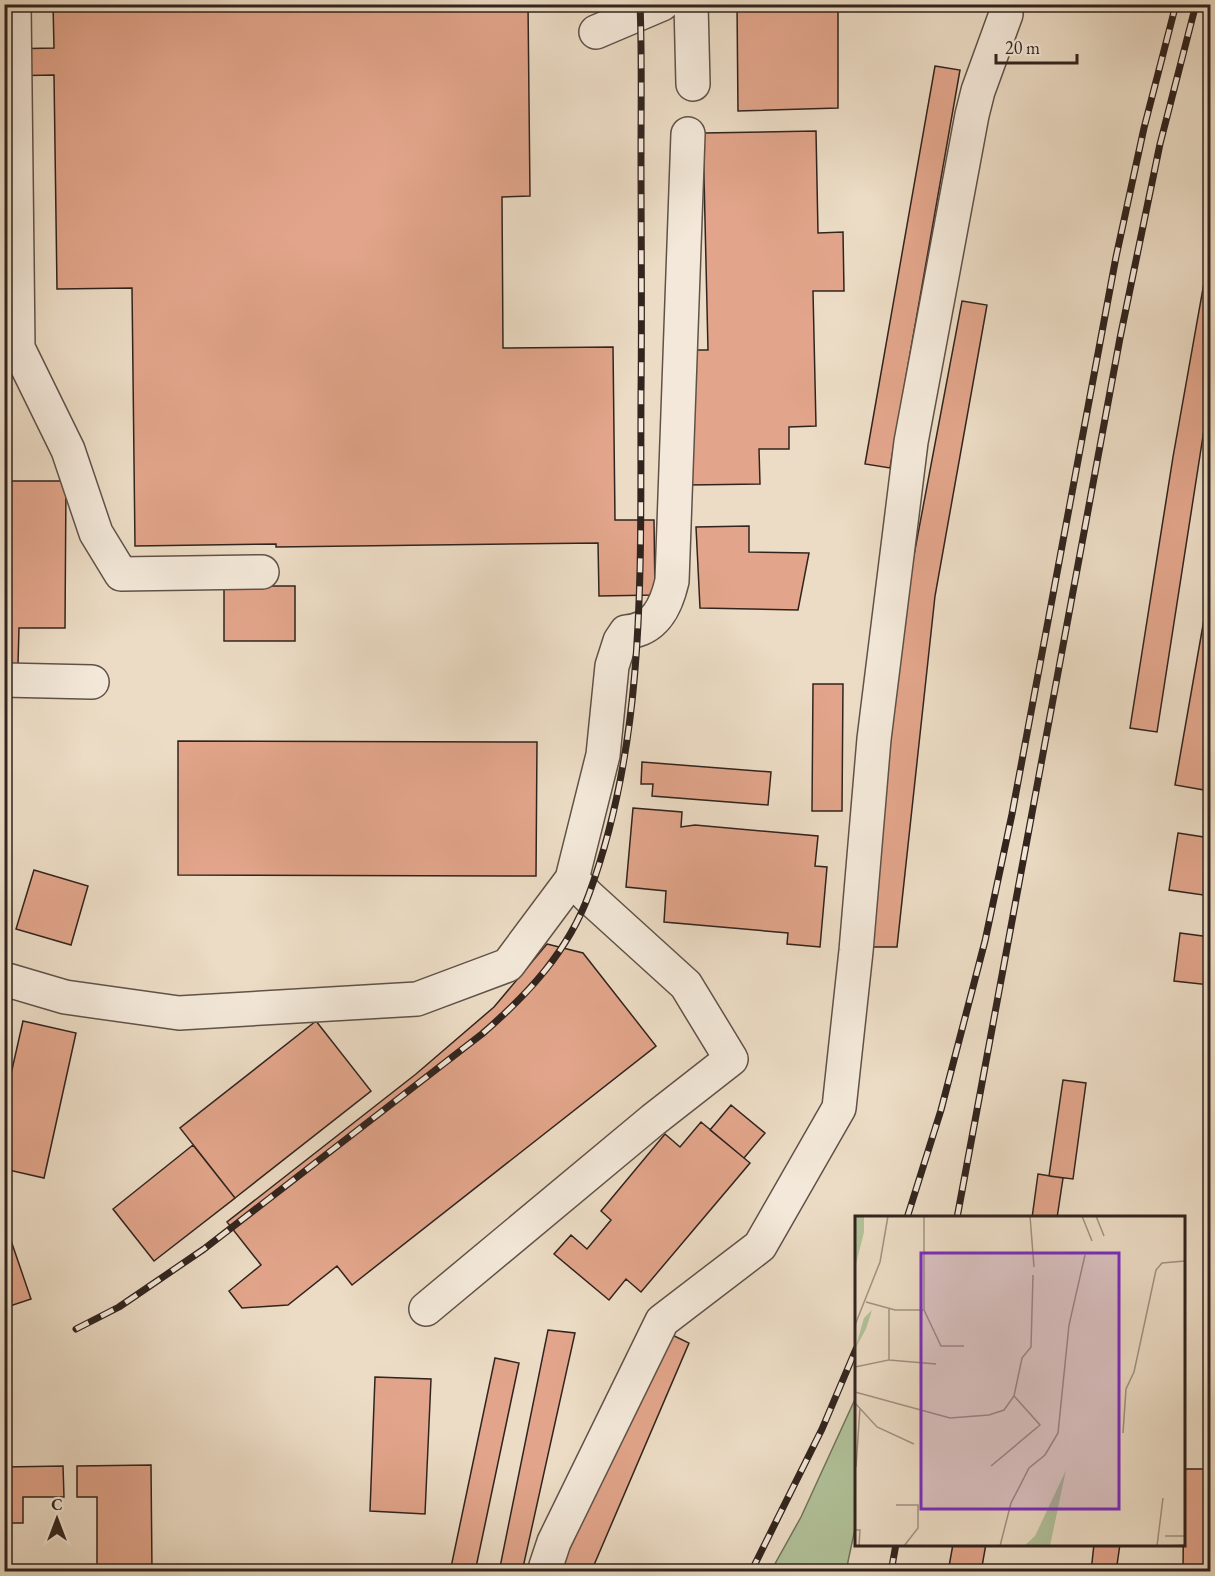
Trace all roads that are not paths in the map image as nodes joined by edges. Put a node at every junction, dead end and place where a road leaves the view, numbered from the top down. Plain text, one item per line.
1 (14, 4) edge
2 (662, 4) edge
3 (691, 4) edge
4 (1006, 14) dead end
5 (596, 32) dead end
6 (693, 84) dead end
7 (687, 134) dead end
8 (11, 348) edge
9 (262, 572) dead end
10 (4, 680) edge
11 (92, 682) dead end
12 (572, 879) junction
13 (4, 979) edge
14 (426, 1309) dead end
15 (544, 1572) edge

1 - 8 lane
2 - 5 lane
3 - 6 lane
4 - 15 lane
7 - 12 lane
8 - 9 lane
10 - 11 lane
12 - 13 lane
12 - 14 lane

